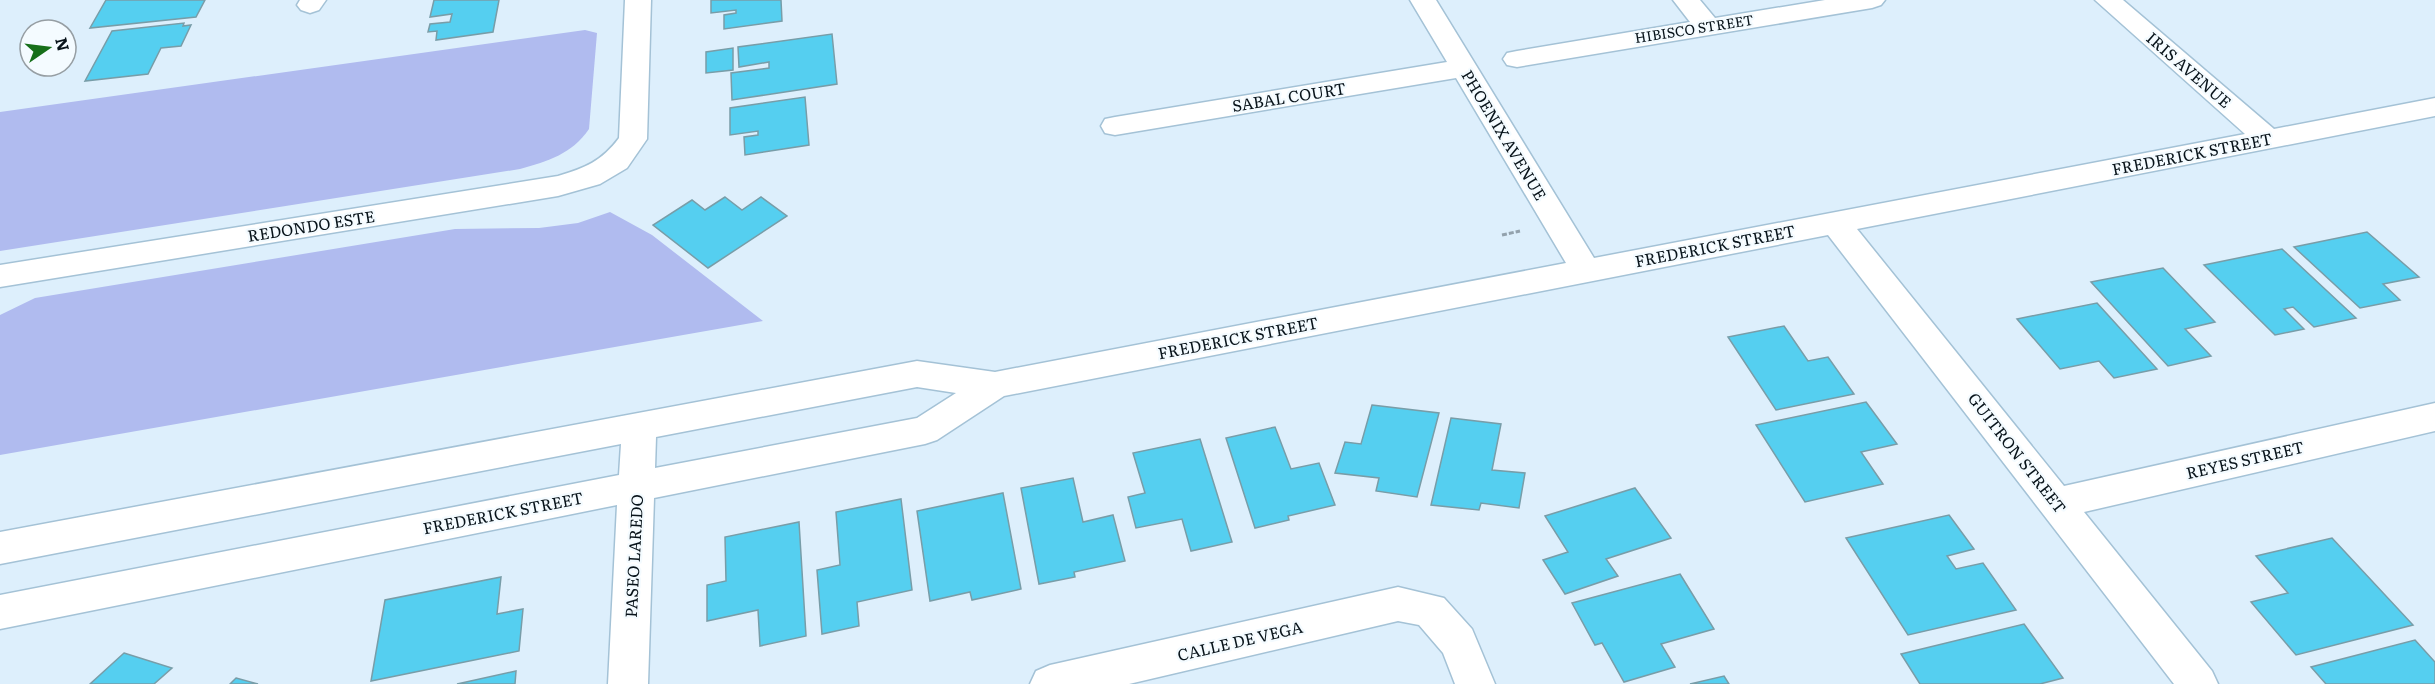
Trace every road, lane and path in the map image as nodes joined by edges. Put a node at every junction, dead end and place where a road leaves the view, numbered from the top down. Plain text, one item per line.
1 (638, 0) edge
2 (1423, 0) edge
3 (1686, 0) edge
4 (1872, 0) edge
5 (2108, 0) edge
6 (1708, 27) junction
7 (1517, 59) dead end
8 (1464, 68) junction
9 (2435, 107) edge
10 (1115, 126) dead end
11 (2270, 140) junction
12 (1835, 223) junction
13 (1586, 271) junction
14 (0, 276) edge
15 (995, 385) junction
16 (2435, 417) edge
17 (639, 427) junction
18 (637, 486) junction
19 (2056, 502) junction
20 (0, 548) edge
21 (0, 612) edge
22 (628, 684) edge
23 (1050, 684) edge
24 (1475, 684) edge
25 (2198, 684) edge

1 - 14 street, REDONDO ESTE
2 - 8 street, PHOENIX AVENUE
3 - 6 street
4 - 6 street, HIBISCO STREET
5 - 11 street, IRIS AVENUE
6 - 7 street, HIBISCO STREET
8 - 10 street, SABAL COURT
8 - 13 street, PHOENIX AVENUE
9 - 11 street, FREDERICK STREET
11 - 12 street, FREDERICK STREET
12 - 13 street, FREDERICK STREET
12 - 19 street, GUITRON STREET
13 - 15 street, FREDERICK STREET
15 - 17 street, FREDERICK STREET
15 - 18 street, FREDERICK STREET
16 - 19 street, REYES STREET
17 - 18 street, PASEO LAREDO
17 - 20 street, FREDERICK STREET
18 - 21 street, FREDERICK STREET
18 - 22 street, PASEO LAREDO
19 - 25 street, GUITRON STREET
23 - 24 street, CALLE DE VEGA

